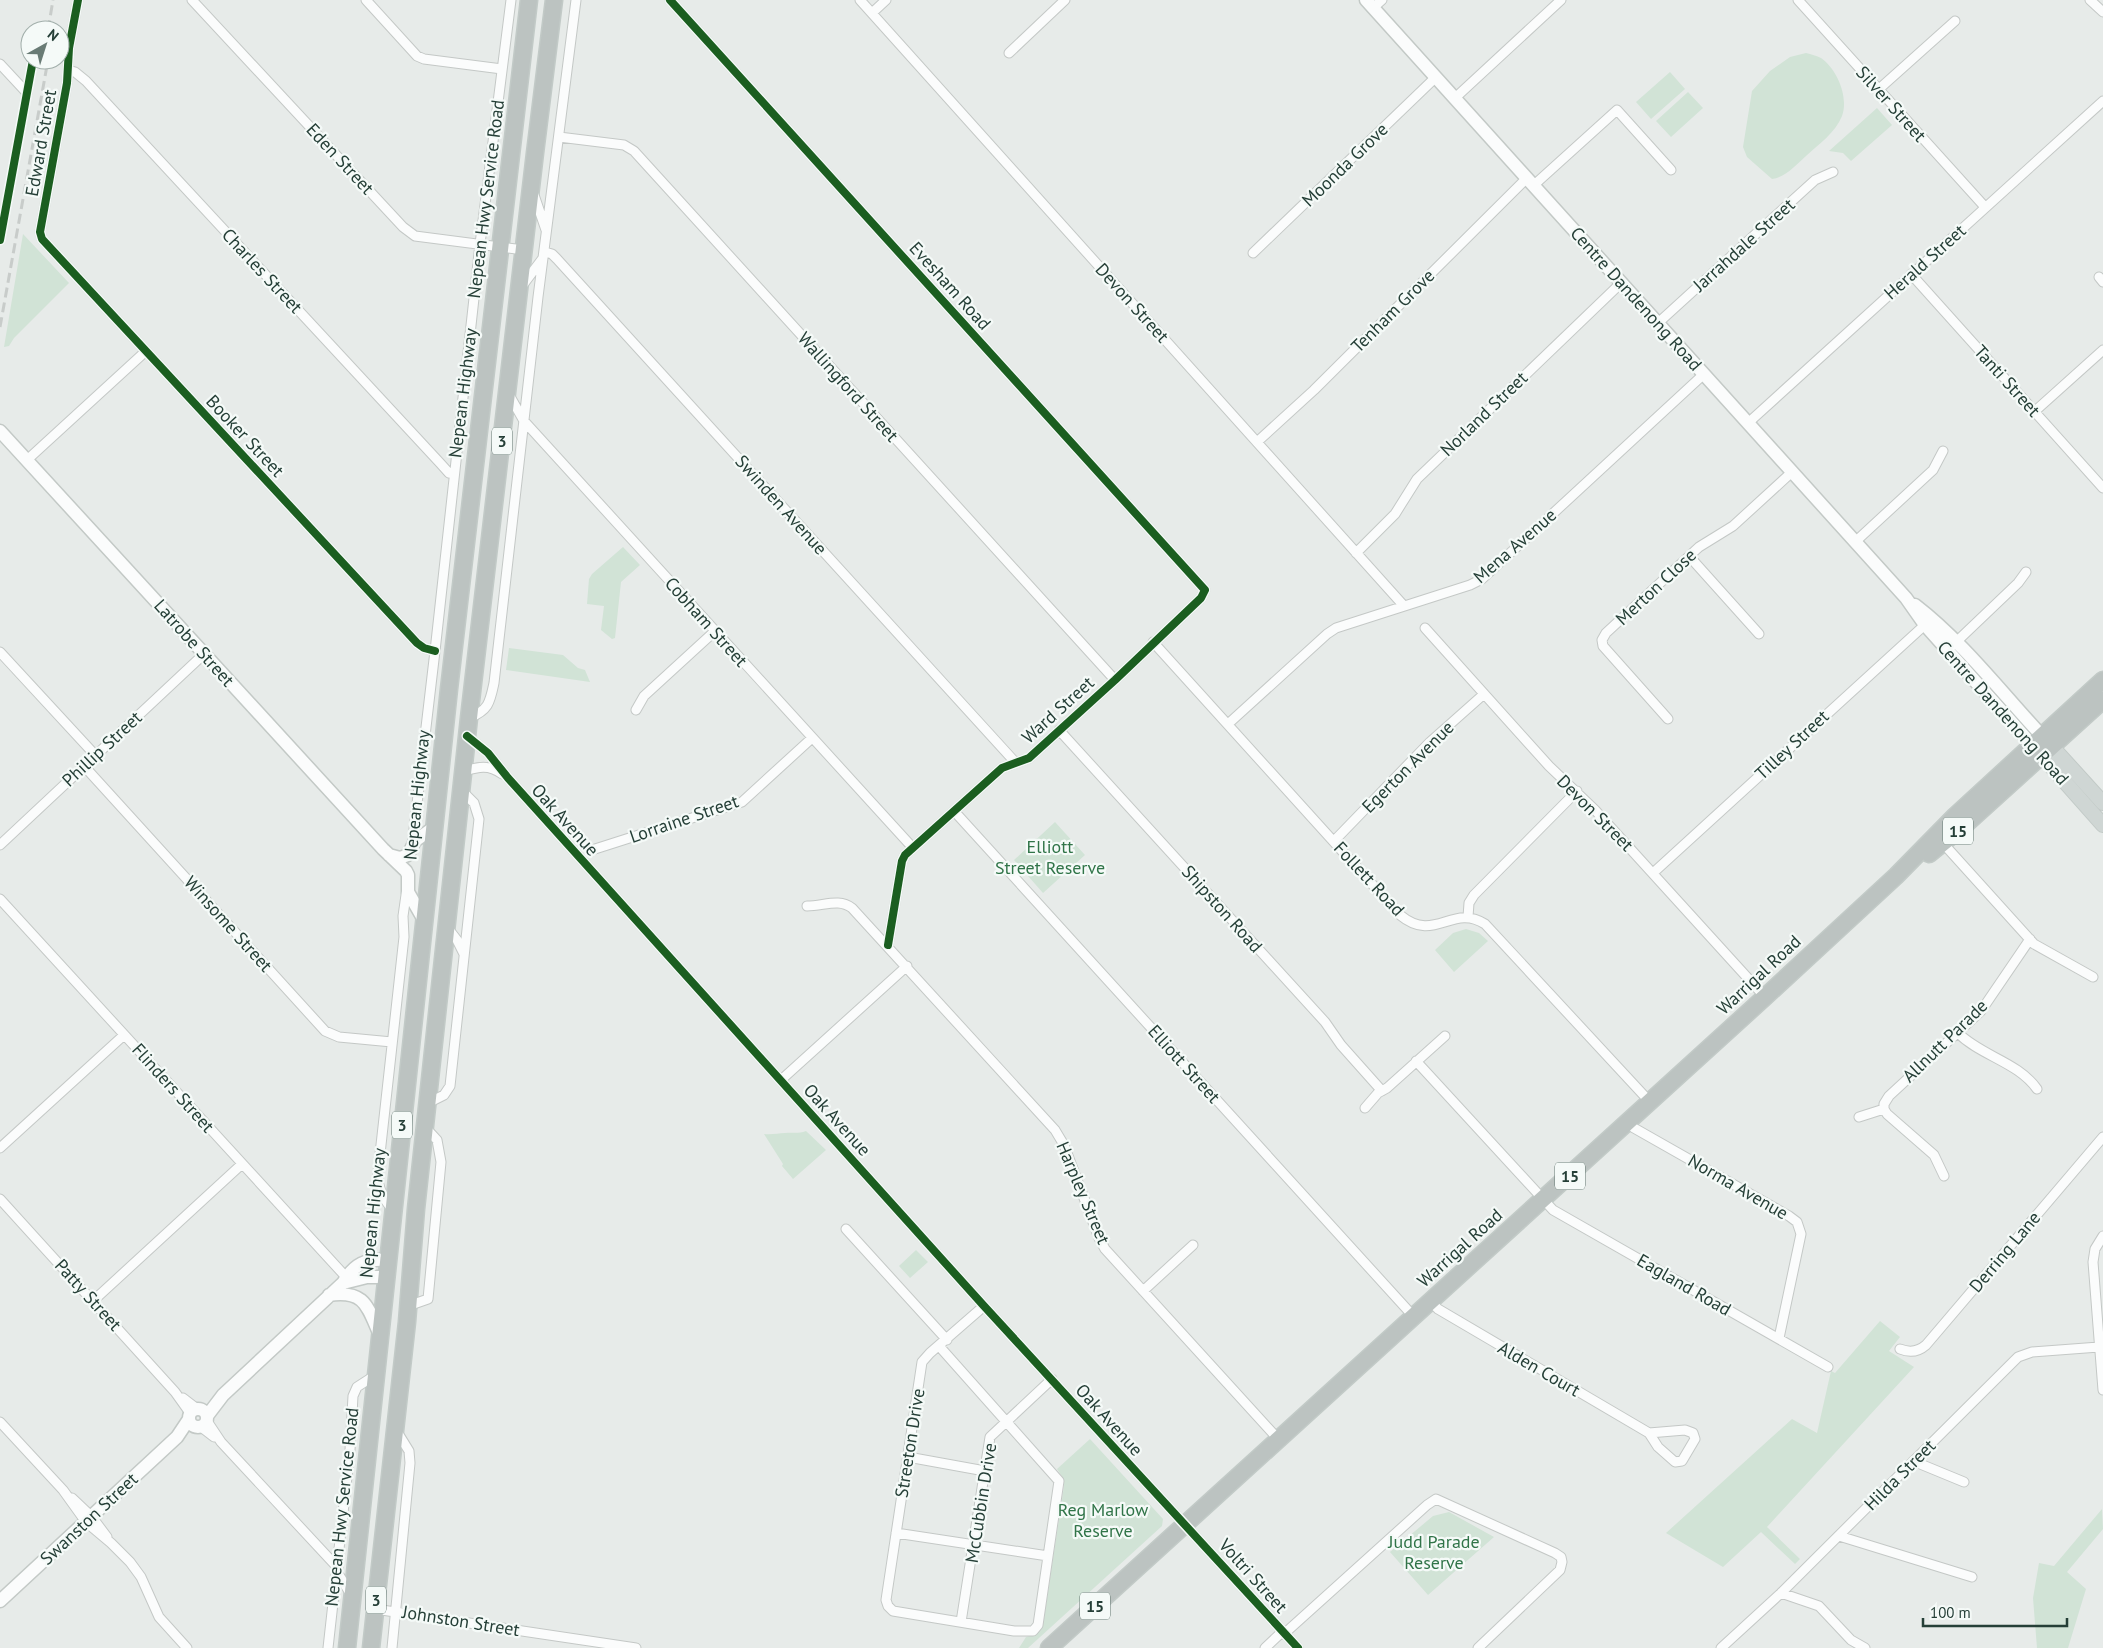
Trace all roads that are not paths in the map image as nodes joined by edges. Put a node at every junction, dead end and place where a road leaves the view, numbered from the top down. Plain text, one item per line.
1 (78, 0) edge
2 (192, 0) edge
3 (366, 0) edge
4 (511, 0) edge
5 (529, 0) edge
6 (554, 0) edge
7 (576, 0) edge
8 (670, 0) edge
9 (860, 0) edge
10 (886, 0) edge
11 (1065, 0) edge
12 (1561, 0) edge
13 (1798, 0) edge
14 (2090, 0) edge
15 (1374, 3) edge
16 (2103, 12) edge
17 (872, 13) junction
18 (1955, 21) dead end
19 (70, 43) edge
20 (1009, 54) dead end
21 (0, 64) edge
22 (502, 69) junction
23 (68, 70) joint
24 (1436, 77) junction
25 (1878, 89) junction
26 (26, 93) dead end
27 (1455, 98) junction
28 (2103, 101) edge
29 (559, 137) junction
30 (1671, 170) dead end
31 (1833, 172) dead end
32 (1531, 182) junction
33 (531, 187) junction
34 (1985, 207) junction
35 (40, 232) joint
36 (546, 234) junction
37 (480, 244) junction
38 (500, 247) junction
39 (524, 250) junction
40 (1254, 253) dead end
41 (544, 254) junction
42 (1911, 274) junction
43 (1621, 283) junction
44 (518, 294) junction
45 (1658, 323) junction
46 (2103, 350) edge
47 (146, 351) junction
48 (1704, 374) junction
49 (508, 391) junction
50 (2034, 412) junction
51 (524, 421) junction
52 (1748, 423) junction
53 (0, 431) edge
54 (1257, 442) junction
55 (1943, 451) dead end
56 (27, 460) junction
57 (1792, 472) junction
58 (454, 474) junction
59 (2103, 488) edge
60 (1855, 542) junction
61 (1356, 553) junction
62 (1689, 556) junction
63 (2026, 572) dead end
64 (1203, 594) joint
65 (1404, 606) junction
66 (1928, 621) junction
67 (1425, 628) dead end
68 (715, 631) junction
69 (1759, 634) dead end
70 (1153, 642) junction
71 (1952, 646) junction
72 (435, 651) junction
73 (0, 652) edge
74 (204, 654) junction
75 (1114, 680) junction
76 (2103, 680) edge
77 (449, 689) junction
78 (472, 691) junction
79 (1484, 694) junction
80 (2103, 700) edge
81 (636, 710) dead end
82 (475, 716) junction
83 (1668, 719) dead end
84 (1228, 724) junction
85 (1059, 730) junction
86 (467, 736) junction
87 (812, 738) junction
88 (2042, 746) junction
89 (96, 756) junction
90 (1015, 762) junction
91 (84, 766) junction
92 (464, 772) junction
93 (508, 778) junction
94 (462, 791) junction
95 (1577, 791) junction
96 (2103, 803) edge
97 (954, 811) junction
98 (2103, 825) edge
99 (434, 828) junction
100 (1939, 839) junction
101 (1334, 842) junction
102 (0, 845) edge
103 (411, 848) junction
104 (913, 848) junction
105 (595, 849) dead end
106 (389, 855) junction
107 (1653, 874) junction
108 (408, 880) junction
109 (0, 899) edge
110 (807, 906) dead end
111 (1468, 917) junction
112 (424, 920) junction
113 (446, 926) junction
114 (2030, 939) junction
115 (888, 946) junction
116 (464, 955) junction
117 (907, 966) junction
118 (2093, 977) dead end
119 (1765, 997) junction
120 (1958, 1033) junction
121 (124, 1035) junction
122 (1446, 1036) dead end
123 (392, 1042) junction
124 (1416, 1062) junction
125 (409, 1064) junction
126 (432, 1067) junction
127 (781, 1080) junction
128 (2037, 1089) dead end
129 (1382, 1090) junction
130 (1650, 1102) junction
131 (428, 1103) junction
132 (1365, 1108) dead end
133 (1884, 1109) junction
134 (1859, 1117) dead end
135 (1628, 1122) junction
136 (425, 1126) junction
137 (2103, 1137) edge
138 (0, 1148) edge
139 (242, 1164) junction
140 (1944, 1176) dead end
141 (0, 1199) edge
142 (1543, 1200) junction
143 (393, 1210) junction
144 (846, 1229) dead end
145 (2103, 1236) edge
146 (1193, 1245) dead end
147 (388, 1260) junction
148 (412, 1267) junction
149 (386, 1277) junction
150 (344, 1280) junction
151 (1143, 1291) junction
152 (329, 1295) junction
153 (93, 1301) junction
154 (1431, 1302) junction
155 (408, 1306) junction
156 (984, 1306) junction
157 (1414, 1317) junction
158 (379, 1333) junction
159 (1779, 1338) junction
160 (943, 1343) junction
161 (2100, 1347) junction
162 (1900, 1349) dead end
163 (1828, 1367) dead end
164 (374, 1378) junction
165 (1052, 1379) junction
166 (400, 1385) junction
167 (2103, 1390) edge
168 (198, 1417) junction
169 (1006, 1420) junction
170 (0, 1422) edge
171 (395, 1427) junction
172 (1648, 1433) junction
173 (1279, 1440) junction
174 (908, 1457) junction
175 (1913, 1461) junction
176 (984, 1471) junction
177 (1964, 1482) dead end
178 (89, 1519) junction
179 (1185, 1524) junction
180 (896, 1533) junction
181 (1839, 1536) junction
182 (973, 1546) junction
183 (1048, 1556) junction
184 (337, 1570) junction
185 (1972, 1577) dead end
186 (1781, 1593) junction
187 (352, 1596) junction
188 (0, 1601) edge
189 (375, 1608) junction
190 (395, 1611) junction
191 (961, 1622) junction
192 (1284, 1632) junction
193 (187, 1648) edge
194 (328, 1648) edge
195 (347, 1648) edge
196 (371, 1648) edge
197 (392, 1648) edge
198 (636, 1648) edge
199 (1050, 1648) edge
200 (1265, 1648) edge
201 (1298, 1648) edge
202 (1478, 1648) edge
203 (1721, 1648) edge
204 (1865, 1648) edge

1 - 19 street, Edward Street
2 - 37 street, Eden Street
3 - 22 street
4 - 22 street, Nepean Hwy Service Road
5 - 38 highway, Nepean Highway / 3
6 - 33 highway, 3
7 - 29 street
8 - 64 street, Evesham Road
9 - 17 street, Devon Street
10 - 17 street
11 - 20 street
12 - 27 street
13 - 25 street, Silver Street
14 - 16 street
15 - 24 street, Centre Dandenong Road
17 - 54 street, Devon Street
18 - 25 street
21 - 26 street
22 - 37 street, Nepean Hwy Service Road
23 - 35 street, Edward Street
23 - 58 street, Charles Street
24 - 27 street, Centre Dandenong Road
24 - 40 street, Moonda Grove
25 - 34 street, Silver Street
27 - 32 street, Centre Dandenong Road
28 - 34 street, Herald Street
29 - 36 street
29 - 75 street, Wallingford Street
30 - 32 street, Tenham Grove
31 - 45 street, Jarrahdale Street
32 - 43 street, Centre Dandenong Road
32 - 54 street, Tenham Grove
33 - 36 street
33 - 39 highway, 3
34 - 42 street, Herald Street
35 - 47 street, Booker Street
36 - 41 street
37 - 38 street, Eden Street
37 - 58 street, Nepean Hwy Service Road
38 - 39 street, Eden Street
38 - 77 highway, Nepean Highway / 3
39 - 44 highway, 3
41 - 44 street
41 - 51 street
41 - 90 street, Swinden Avenue
42 - 50 street, Tanti Street
42 - 52 street, Herald Street
43 - 45 street, Centre Dandenong Road
43 - 61 street, Norland Street
44 - 49 highway, 3
45 - 48 street, Centre Dandenong Road
46 - 50 street
47 - 56 street
47 - 72 street, Booker Street
48 - 52 street, Centre Dandenong Road
48 - 65 street, Mena Avenue
49 - 51 street, Cobham Street
49 - 78 highway, 3
50 - 59 street, Tanti Street
51 - 68 street, Cobham Street
51 - 82 street
52 - 57 street, Centre Dandenong Road
53 - 56 street, Latrobe Street
54 - 61 street, Devon Street
55 - 60 street
56 - 74 street, Latrobe Street
57 - 60 street, Centre Dandenong Road
57 - 62 street, Merton Close
58 - 72 street, Nepean Hwy Service Road
60 - 66 street, Centre Dandenong Road
61 - 65 street, Devon Street
62 - 69 street
62 - 83 street, Merton Close
63 - 71 street
64 - 70 street, Ward Street
65 - 84 street, Mena Avenue
66 - 71 street, Centre Dandenong Road
66 - 107 street, Tilley Street
67 - 79 street, Devon Street
68 - 81 street
68 - 87 street, Cobham Street
70 - 75 street, Ward Street
70 - 84 street, Follett Road
71 - 88 street, Centre Dandenong Road
72 - 103 street, Nepean Hwy Service Road
73 - 89 street
74 - 89 street, Phillip Street
74 - 106 street, Latrobe Street
75 - 85 street, Ward Street
76 - 88 highway, Warrigal Road / 15
77 - 78 highway
77 - 99 highway, Nepean Highway / 3
78 - 82 highway, 3
79 - 95 street, Devon Street
79 - 101 street, Egerton Avenue
80 - 88 highway, Warrigal Road / 15
82 - 86 highway, 3
84 - 101 street, Follett Road
85 - 90 street, Ward Street
85 - 129 street, Shipston Road
86 - 92 highway, 3
86 - 93 street, Oak Avenue
87 - 104 street, Cobham Street
87 - 105 street, Lorraine Street
88 - 96 main road, Centre Dandenong Road
88 - 98 main road, Centre Dandenong Road
88 - 100 highway, Warrigal Road / 15
89 - 91 street, Phillip Street
90 - 97 street, Ward Street
91 - 102 street, Phillip Street
91 - 123 street, Winsome Street
92 - 93 street, Oak Avenue
92 - 94 highway, 3
93 - 127 street, Oak Avenue
94 - 113 highway, 3
94 - 116 street
95 - 107 street, Devon Street
95 - 111 street
97 - 104 street, Ward Street
97 - 157 street, Elliott Street
99 - 103 street
99 - 112 highway, Nepean Highway / 3
100 - 114 street
100 - 119 highway, Warrigal Road / 15
101 - 111 street, Follett Road
103 - 106 street
103 - 108 street, Nepean Hwy Service Road
104 - 115 street, Ward Street
106 - 108 street, Latrobe Street
107 - 119 street, Devon Street
108 - 112 street, Latrobe Street
108 - 123 street, Nepean Hwy Service Road
109 - 121 street, Flinders Street
110 - 115 street, Harpley Street
111 - 130 street
112 - 125 highway, Nepean Highway / 3
113 - 116 street
113 - 126 highway, 3
114 - 118 street
114 - 120 street, Allnutt Parade
115 - 117 street, Harpley Street
116 - 131 street
117 - 127 street
117 - 151 street, Harpley Street
119 - 130 highway, Warrigal Road / 15
120 - 128 street
120 - 133 street, Allnutt Parade
121 - 138 street
121 - 139 street, Flinders Street
122 - 124 street
123 - 143 street, Nepean Hwy Service Road
124 - 129 street
124 - 142 street, Eagland Road
125 - 126 highway
125 - 143 highway, Nepean Highway / 3
126 - 131 highway, 3
127 - 156 street, Oak Avenue
129 - 132 street
130 - 135 highway, Warrigal Road / 15
131 - 136 highway, 3
133 - 134 street
133 - 140 street
135 - 142 highway, Warrigal Road / 15
135 - 159 street, Norma Avenue
136 - 148 highway, 3
136 - 155 street
137 - 162 street, Derring Lane
139 - 150 street, Flinders Street
139 - 153 street
141 - 153 street, Patty Street
142 - 154 highway, Warrigal Road / 15
142 - 159 street, Eagland Road
143 - 147 highway, Nepean Highway / 3
144 - 160 street
145 - 161 street
146 - 151 street
147 - 148 highway
147 - 149 highway, Nepean Highway / 3
147 - 150 street, Swanston Street
148 - 149 highway
148 - 155 highway, 3
149 - 150 street, Swanston Street
149 - 158 highway, Nepean Highway / 3
150 - 152 street, Swanston Street
151 - 173 street, Harpley Street
152 - 158 street
152 - 168 street, Swanston Street
153 - 168 street, Patty Street
154 - 157 highway, Warrigal Road / 15
154 - 172 street, Alden Court
155 - 166 highway, 3
156 - 160 street, Streeton Drive
156 - 165 street, Oak Avenue
157 - 173 highway, Warrigal Road / 15
158 - 164 highway, Nepean Highway / 3
159 - 163 street, Eagland Road
160 - 169 street
160 - 174 street, Streeton Drive
161 - 167 street
161 - 175 street, Hilda Street
164 - 166 highway
164 - 184 street, Nepean Hwy Service Road
164 - 187 highway, Nepean Highway / 3
165 - 169 street, McCubbin Drive
165 - 179 street, Oak Avenue
166 - 171 highway, 3
168 - 178 street, Swanston Street
168 - 184 street, Patty Street
169 - 176 street, McCubbin Drive
169 - 183 street
170 - 178 street
171 - 189 highway, 3
171 - 190 street
172 - 172 street, Alden Court
173 - 179 highway, Warrigal Road / 15
174 - 176 street
174 - 180 street, Streeton Drive
175 - 177 street
175 - 181 street, Hilda Street
176 - 182 street, McCubbin Drive
178 - 188 street, Swanston Street
178 - 193 street
179 - 192 street, Voltri Street
179 - 199 highway, Warrigal Road / 15
180 - 182 street
180 - 191 street, Streeton Drive
181 - 185 street
181 - 186 street, Hilda Street
182 - 183 street
182 - 191 street, McCubbin Drive
183 - 191 street
184 - 187 street
184 - 194 street, Nepean Hwy Service Road
186 - 203 street, Hilda Street
186 - 204 street
187 - 195 highway, Nepean Highway / 3
189 - 190 street, Johnston Street
189 - 196 highway, 3
190 - 197 street
190 - 198 street, Johnston Street
192 - 200 street
192 - 201 street, Voltri Street
192 - 202 street

